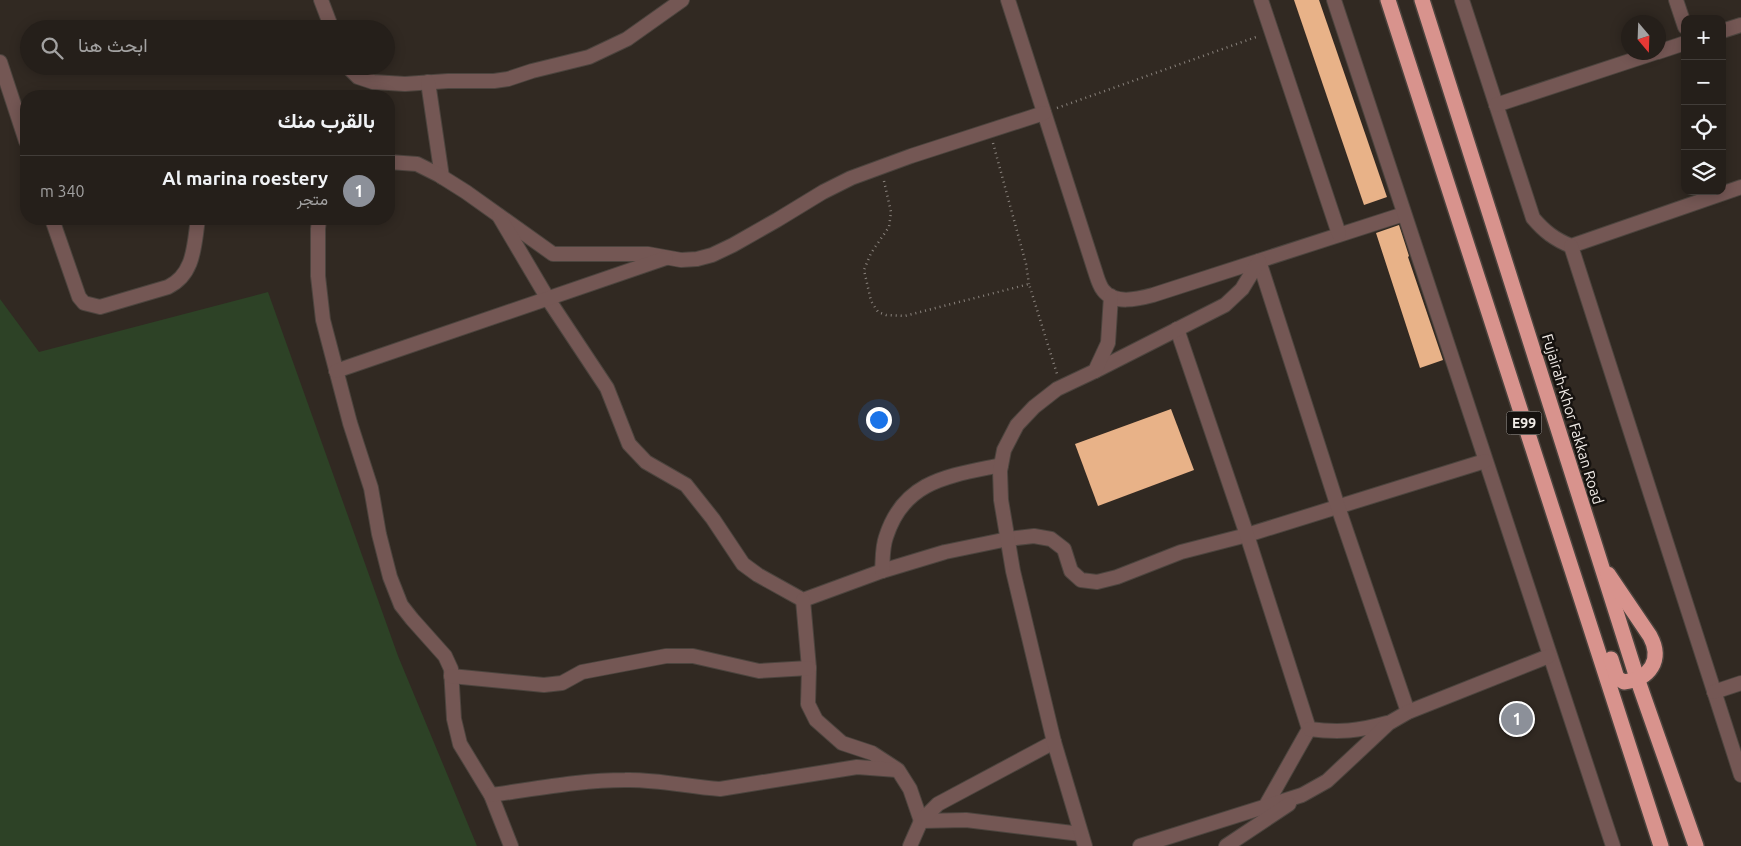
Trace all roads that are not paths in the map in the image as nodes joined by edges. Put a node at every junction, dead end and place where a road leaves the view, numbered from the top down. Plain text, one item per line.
1 (321, 0) edge
2 (682, 0) edge
3 (1008, 0) edge
4 (1261, 0) edge
5 (1334, 0) edge
6 (1388, 0) edge
7 (1422, 0) edge
8 (1462, 0) edge
9 (1676, 0) edge
10 (1681, 15) edge
11 (329, 20) edge
12 (1741, 25) edge
13 (1726, 30) edge
14 (1681, 45) edge
15 (1666, 50) edge
16 (1634, 60) edge
17 (0, 62) edge
18 (356, 75) edge
19 (428, 82) junction
20 (1496, 106) junction
21 (1044, 113) junction
22 (20, 123) edge
23 (395, 162) edge
24 (442, 177) junction
25 (1741, 187) edge
26 (1404, 214) junction
27 (499, 216) junction
28 (54, 225) edge
29 (197, 225) edge
30 (318, 225) edge
31 (1339, 234) junction
32 (1571, 246) junction
33 (666, 257) junction
34 (1259, 261) junction
35 (1111, 296) junction
36 (548, 298) junction
37 (1177, 330) junction
38 (336, 371) junction
39 (1095, 371) junction
40 (1485, 461) junction
41 (1001, 465) junction
42 (1338, 507) junction
43 (1247, 535) junction
44 (1008, 539) junction
45 (1599, 560) junction
46 (882, 572) junction
47 (803, 600) junction
48 (1584, 610) junction
49 (1549, 656) junction
50 (808, 668) junction
51 (451, 676) junction
52 (1637, 678) junction
53 (1741, 683) edge
54 (1714, 692) junction
55 (1408, 712) junction
56 (1389, 722) junction
57 (1310, 729) junction
58 (1054, 742) junction
59 (898, 770) junction
60 (1741, 775) edge
61 (491, 795) junction
62 (1302, 795) junction
63 (1266, 807) junction
64 (921, 821) junction
65 (1083, 840) edge
66 (511, 846) edge
67 (910, 846) edge
68 (1140, 846) edge
69 (1226, 846) edge
70 (1613, 846) edge
71 (1661, 846) edge
72 (1696, 846) edge

1 - 11 street
2 - 19 street
3 - 21 street
4 - 31 street
5 - 26 street
6 - 48 highway, E99
7 - 45 highway, Fujairah-Khor Fakkan Road / E99
8 - 20 street
9 - 10 street
12 - 13 street
14 - 15 street
16 - 20 street
17 - 22 street
18 - 19 street
19 - 24 street
20 - 32 street
21 - 33 street
21 - 35 street
23 - 24 street
24 - 27 street
25 - 32 street
26 - 31 street
26 - 40 street
27 - 33 street
27 - 36 street
28 - 29 street
30 - 38 street
31 - 34 street
32 - 54 street
33 - 36 street
34 - 35 street
34 - 37 street
34 - 42 street
35 - 39 street
36 - 38 street
36 - 47 street
37 - 39 street
37 - 43 street
38 - 51 street
39 - 41 street
40 - 42 street
40 - 49 street
41 - 44 street
41 - 46 street
42 - 43 street
42 - 55 street
43 - 44 street
43 - 57 street
44 - 46 street
44 - 58 street
45 - 52 highway, Fujairah-Khor Fakkan Road / E99
45 - 52 highway
46 - 47 street
47 - 50 street
48 - 52 highway
48 - 71 highway, E99
49 - 55 street
49 - 70 street
50 - 51 street
50 - 59 street
51 - 61 street
52 - 72 highway, Fujairah-Khor Fakkan Road / E99
53 - 54 street
54 - 60 street
55 - 56 street
56 - 57 street
56 - 62 street
57 - 63 street
58 - 64 street
58 - 65 street
59 - 61 street
59 - 64 street
61 - 66 street
62 - 63 street
62 - 69 street
63 - 68 street
64 - 65 street
64 - 67 street

